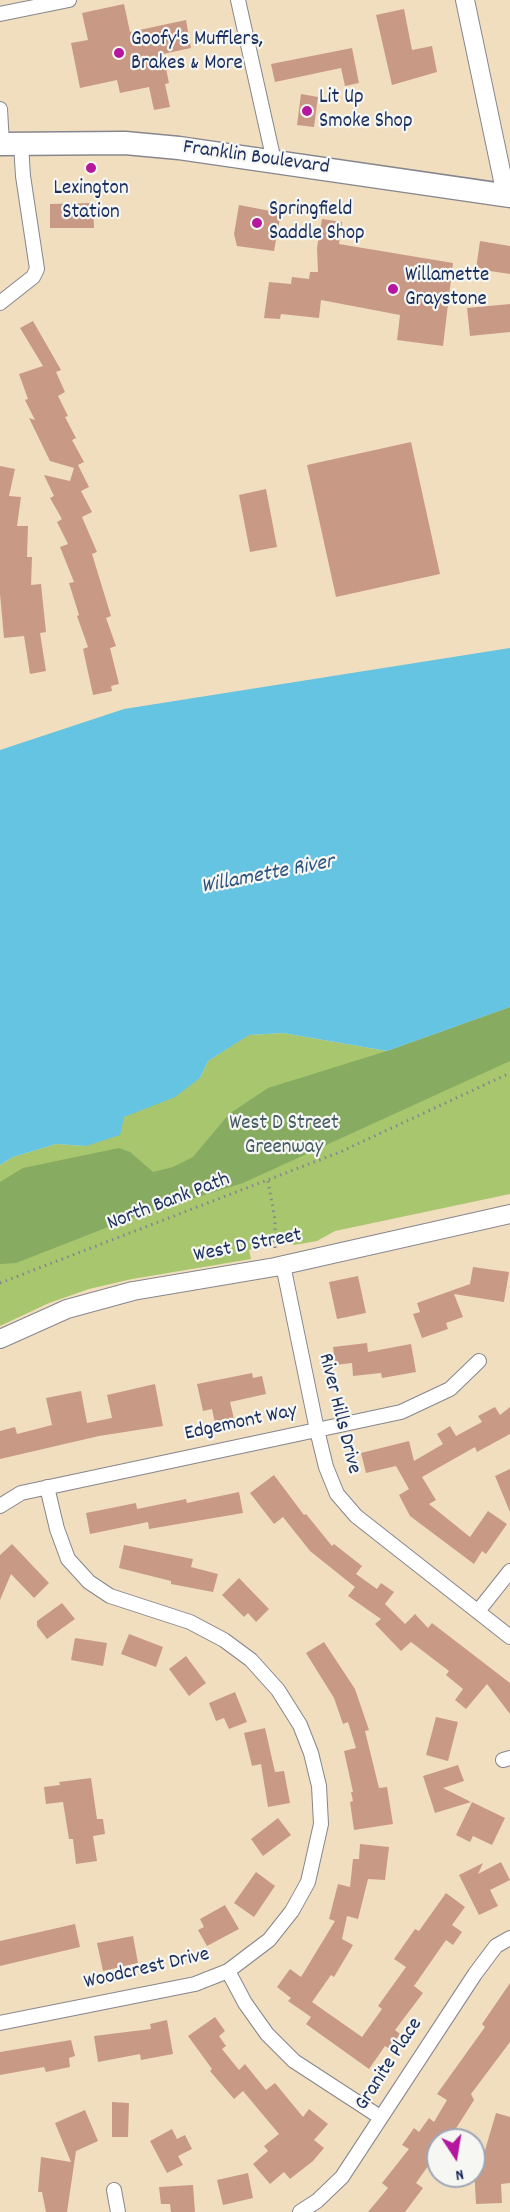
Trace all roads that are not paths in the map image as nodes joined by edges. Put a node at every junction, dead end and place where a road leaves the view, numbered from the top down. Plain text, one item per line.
1 (69, 0) edge
2 (238, 0) edge
3 (465, 0) edge
4 (0, 14) edge
5 (0, 109) edge
6 (8, 144) edge
7 (274, 161) junction
8 (508, 196) edge
9 (0, 303) edge
10 (510, 1214) edge
11 (279, 1266) junction
12 (0, 1339) edge
13 (479, 1361) dead end
14 (317, 1430) junction
15 (47, 1487) junction
16 (0, 1506) edge
17 (510, 1571) edge
18 (479, 1610) junction
19 (510, 1637) edge
20 (510, 1938) edge
21 (228, 1971) junction
22 (0, 2023) edge
23 (380, 2117) junction
24 (114, 2190) dead end
25 (118, 2212) edge
26 (300, 2212) edge

1 - 4 street
2 - 7 street
3 - 8 street
5 - 6 street
6 - 7 main road, Franklin Boulevard
6 - 9 street
7 - 8 main road, Franklin Boulevard
10 - 11 street, West D Street
11 - 12 street, West D Street
11 - 14 street, River Hills Drive
13 - 14 street, Edgemont Way
14 - 15 street, Edgemont Way
14 - 18 street, River Hills Drive
15 - 16 street, Edgemont Way
15 - 21 street, Woodcrest Drive
17 - 18 street
18 - 19 street, River Hills Drive
20 - 23 street, Granite Place
21 - 22 street, Woodcrest Drive
21 - 23 street
23 - 26 street, Granite Place
24 - 25 street

